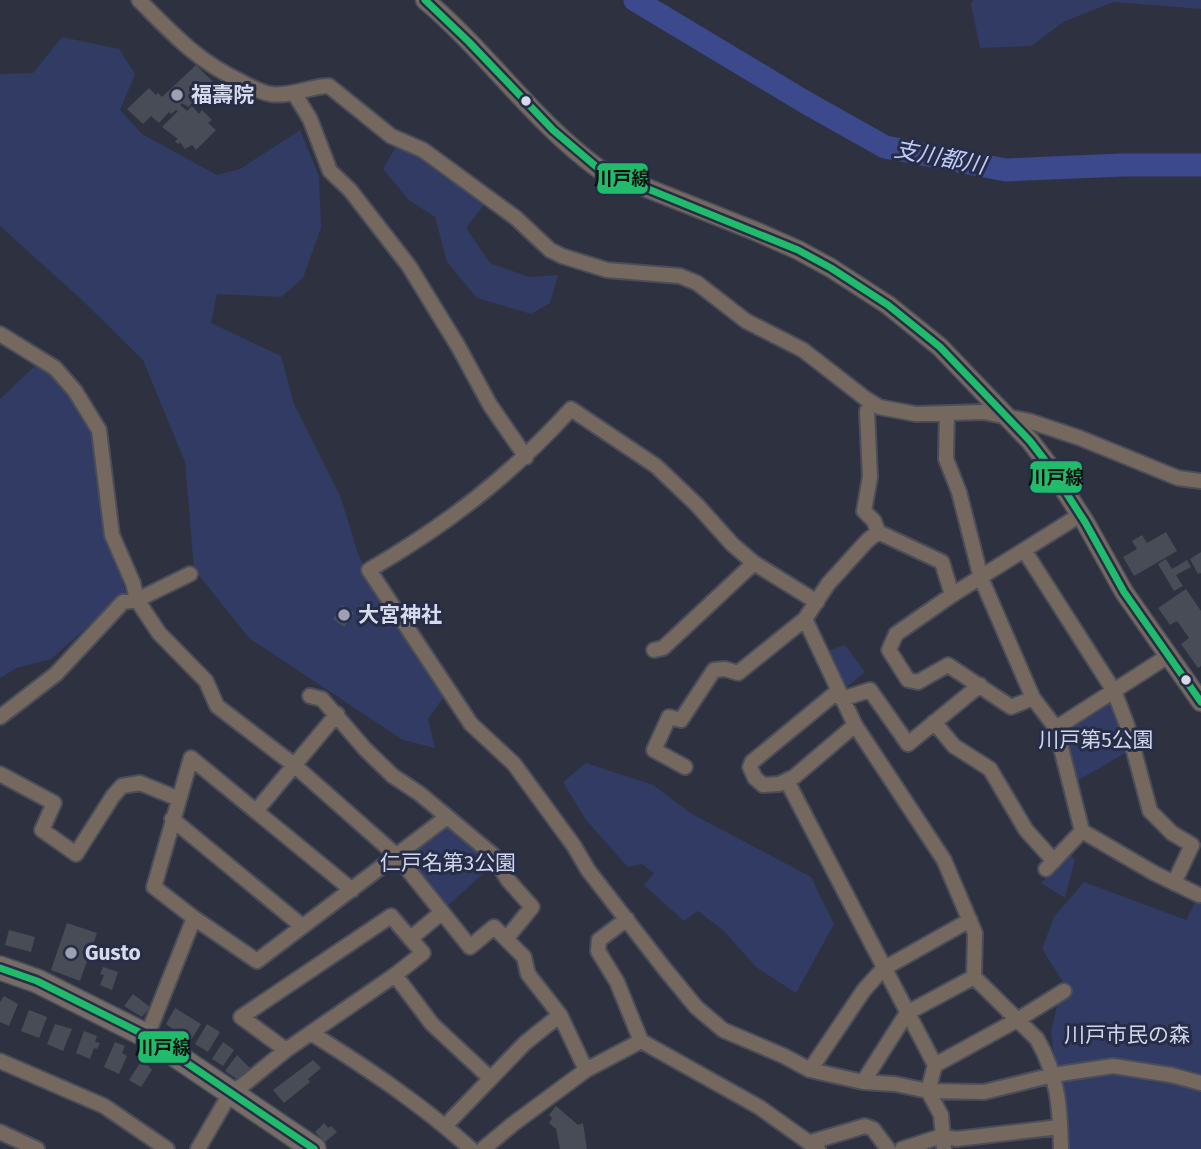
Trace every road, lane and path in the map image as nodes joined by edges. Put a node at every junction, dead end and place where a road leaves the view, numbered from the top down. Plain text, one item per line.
1 (139, 0) edge
2 (425, 0) edge
3 (294, 93) junction
4 (0, 334) edge
5 (867, 411) dead end
6 (947, 414) junction
7 (1004, 416) junction
8 (526, 457) junction
9 (1201, 481) edge
10 (1080, 515) junction
11 (878, 532) junction
12 (1024, 550) junction
13 (754, 563) junction
14 (190, 574) dead end
15 (981, 578) junction
16 (952, 595) junction
17 (137, 600) junction
18 (817, 603) junction
19 (805, 619) junction
20 (654, 650) dead end
21 (1168, 656) junction
22 (980, 685) junction
23 (1114, 691) junction
24 (840, 695) junction
25 (310, 696) dead end
26 (1032, 698) junction
27 (1201, 702) edge
28 (337, 714) junction
29 (0, 717) edge
30 (934, 722) junction
31 (855, 724) junction
32 (1056, 728) junction
33 (294, 765) junction
34 (685, 767) dead end
35 (0, 774) edge
36 (787, 782) junction
37 (179, 799) junction
38 (256, 811) junction
39 (447, 817) junction
40 (173, 819) junction
41 (1082, 831) junction
42 (397, 856) junction
43 (1174, 883) junction
44 (352, 890) junction
45 (1199, 895) dead end
46 (441, 913) junction
47 (194, 918) junction
48 (627, 919) junction
49 (970, 920) junction
50 (302, 926) junction
51 (411, 938) junction
52 (506, 939) junction
53 (883, 969) junction
54 (1, 970) edge
55 (395, 975) junction
56 (974, 977) junction
57 (1064, 990) dead end
58 (907, 1013) junction
59 (560, 1015) junction
60 (1017, 1020) junction
61 (311, 1033) junction
62 (147, 1036) junction
63 (641, 1041) junction
64 (286, 1050) junction
65 (0, 1061) edge
66 (935, 1065) junction
67 (586, 1070) junction
68 (810, 1070) junction
69 (1053, 1076) junction
70 (490, 1078) junction
71 (863, 1082) junction
72 (1201, 1083) edge
73 (928, 1091) junction
74 (231, 1092) junction
75 (445, 1126) junction
76 (1060, 1127) junction
77 (0, 1132) edge
78 (943, 1143) edge
79 (814, 1145) edge
80 (37, 1149) edge
81 (167, 1149) edge
82 (198, 1149) edge
83 (314, 1149) edge
84 (471, 1149) edge
85 (483, 1149) edge
86 (888, 1149) edge
87 (902, 1149) edge
88 (1061, 1149) edge

1 - 3 street
2 - 7 street
3 - 6 street
3 - 8 street
4 - 17 street
5 - 11 street
6 - 7 street
6 - 15 street
7 - 9 street
7 - 10 street
8 - 13 street
8 - 48 street
10 - 12 street
10 - 21 street
11 - 16 street
11 - 18 street
12 - 15 street
12 - 23 street
13 - 18 street
13 - 20 street
14 - 17 street
15 - 16 street
15 - 26 street
16 - 22 street
17 - 29 street
17 - 33 street
18 - 19 street
19 - 24 street
19 - 34 street
21 - 23 street
21 - 27 street
22 - 26 street
22 - 30 street
23 - 32 street
23 - 43 street
24 - 30 street
24 - 31 street
24 - 36 street
25 - 28 street
26 - 32 street
28 - 33 street
28 - 39 street
30 - 41 street
31 - 36 street
31 - 49 street
32 - 41 street
33 - 38 street
33 - 42 street
35 - 37 street
36 - 53 street
37 - 38 street
37 - 40 street
38 - 44 street
39 - 42 street
39 - 52 street
40 - 47 street
40 - 50 street
41 - 43 street
42 - 44 street
42 - 46 street
43 - 45 street
44 - 50 street
46 - 51 street
46 - 52 street
47 - 50 street
47 - 62 street
48 - 63 street
48 - 68 street
49 - 53 street
49 - 56 street
51 - 55 street
51 - 64 street
52 - 59 street
53 - 58 street
53 - 68 street
54 - 62 main road
55 - 61 street
55 - 70 street
56 - 58 street
56 - 60 street
57 - 60 street
58 - 66 street
58 - 71 street
59 - 67 street
59 - 70 street
60 - 66 street
60 - 69 street
61 - 64 street
61 - 75 street
62 - 74 main road
63 - 67 street
63 - 79 street
64 - 74 street
65 - 81 street
66 - 73 street
67 - 85 street
68 - 71 street
69 - 72 street
69 - 73 street
69 - 76 street
70 - 75 street
71 - 73 street
73 - 78 street
74 - 82 street
74 - 83 main road
75 - 84 street
76 - 78 street
76 - 88 street
77 - 80 street
78 - 87 street
79 - 86 street

